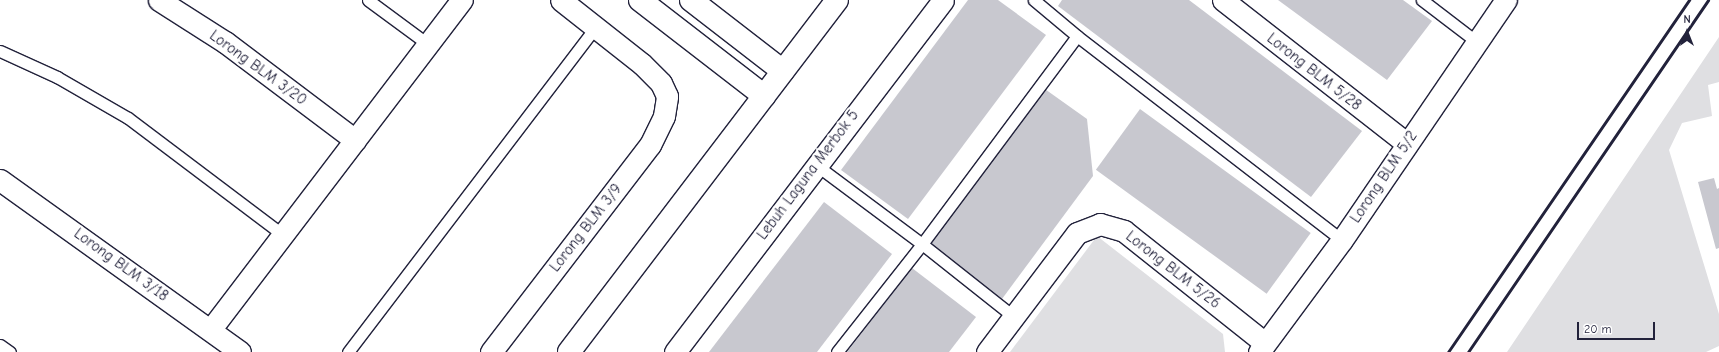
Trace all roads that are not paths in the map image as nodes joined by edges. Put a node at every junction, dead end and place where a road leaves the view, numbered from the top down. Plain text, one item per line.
1 (159, 0) edge
2 (368, 0) edge
3 (462, 0) edge
4 (561, 0) edge
5 (640, 0) edge
6 (691, 0) edge
7 (837, 0) edge
8 (943, 0) edge
9 (1034, 0) edge
10 (1222, 0) edge
11 (1422, 0) edge
12 (1506, 0) edge
13 (596, 28) junction
14 (1077, 36) junction
15 (1476, 42) junction
16 (429, 45) junction
17 (0, 51) edge
18 (783, 71) junction
19 (764, 96) junction
20 (355, 140) junction
21 (1406, 144) junction
22 (816, 165) junction
23 (3, 189) edge
24 (283, 234) junction
25 (1342, 240) junction
26 (922, 244) junction
27 (1014, 316) junction
28 (211, 329) junction
29 (0, 345) edge
30 (1262, 347) edge
31 (10, 352) edge
32 (240, 352) edge
33 (348, 352) edge
34 (491, 352) edge
35 (569, 352) edge
36 (675, 352) edge
37 (837, 352) edge
38 (987, 352) edge

1 - 20 street, Lorong BLM 3/20
2 - 16 lane
3 - 16 street
4 - 13 street
5 - 19 street
6 - 18 street
7 - 18 street
8 - 22 street, Lebuh Laguna Merbok 5
9 - 14 lane
10 - 21 street, Lorong BLM 5/28
11 - 15 lane
12 - 15 street, Lorong BLM 5/2
13 - 33 lane
13 - 34 street, Lorong BLM 3/9
14 - 25 lane
14 - 26 lane
15 - 21 street, Lorong BLM 5/2
16 - 20 street
17 - 24 lane
18 - 19 street
19 - 35 street
20 - 24 street
21 - 25 street, Lorong BLM 5/2
22 - 26 lane
22 - 36 street, Lebuh Laguna Merbok 5
23 - 28 street, Lorong BLM 3/18
24 - 28 street
25 - 30 street, Lorong BLM 5/2
26 - 27 lane
26 - 37 lane
27 - 30 street, Lorong BLM 5/26
27 - 38 street, Lorong BLM 5/26
28 - 32 street, Lorong BLM 3/18
29 - 31 lane

